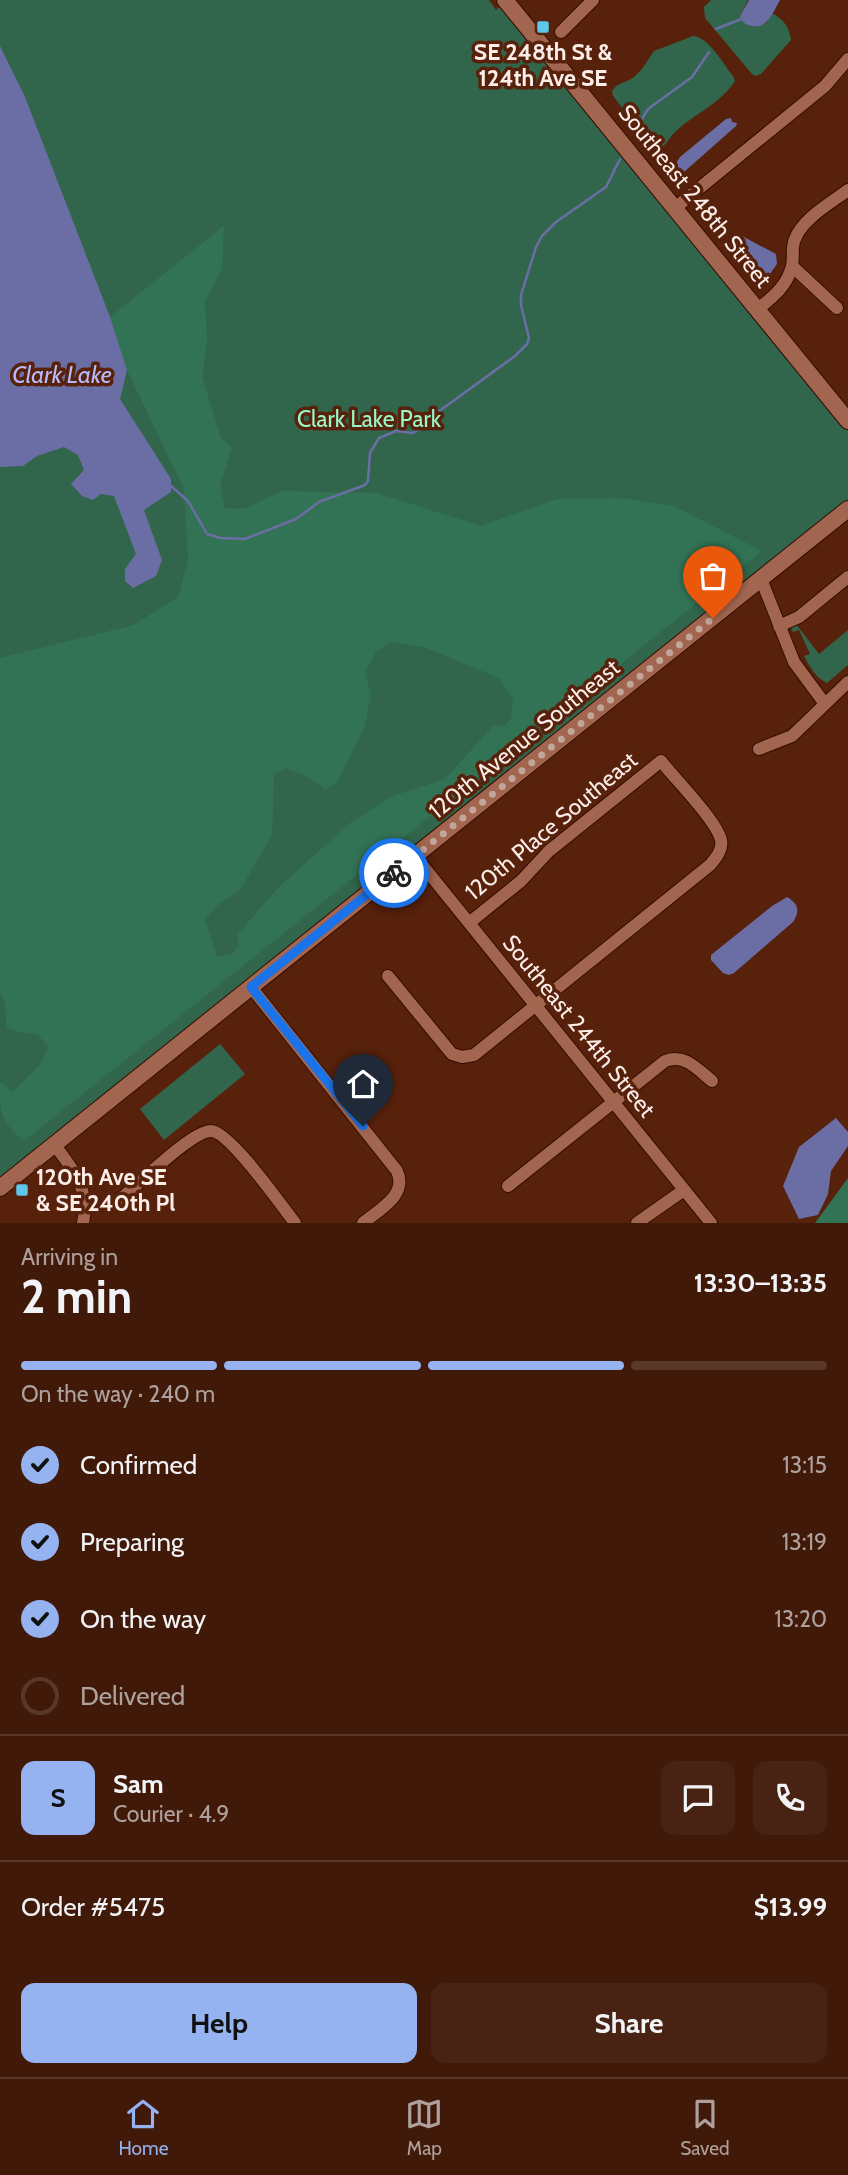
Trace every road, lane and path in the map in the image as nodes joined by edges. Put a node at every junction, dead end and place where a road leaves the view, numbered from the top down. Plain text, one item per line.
1 (506, 0) edge
2 (593, 0) edge
3 (561, 32) dead end
4 (848, 59) edge
5 (848, 190) edge
6 (675, 208) junction
7 (792, 266) junction
8 (838, 308) dead end
9 (758, 309) junction
10 (848, 421) edge
11 (848, 509) edge
12 (848, 577) edge
13 (761, 579) junction
14 (779, 626) junction
15 (848, 682) edge
16 (825, 704) junction
17 (759, 750) dead end
18 (415, 856) junction
19 (469, 923) junction
20 (388, 975) dead end
21 (251, 987) junction
22 (536, 1006) junction
23 (712, 1081) dead end
24 (613, 1102) junction
25 (54, 1144) junction
26 (508, 1185) dead end
27 (0, 1188) edge
28 (684, 1191) junction
29 (86, 1208) junction
30 (83, 1223) edge
31 (295, 1223) edge
32 (363, 1223) edge
33 (637, 1223) edge
34 (711, 1223) edge

1 - 6 street, Southeast 248th Street
2 - 3 street
4 - 6 street
5 - 7 street
6 - 9 street, Southeast 248th Street
7 - 8 street
7 - 9 street
9 - 10 street, Southeast 248th Street
11 - 13 street, 120th Avenue Southeast
12 - 14 street
13 - 14 street
13 - 18 street, 120th Avenue Southeast
14 - 16 street
15 - 16 street
16 - 17 street
18 - 19 street, Southeast 244th Street
18 - 21 street, 120th Avenue Southeast
19 - 22 street, Southeast 244th Street
19 - 22 street, 120th Place Southeast
20 - 22 street
21 - 25 street, 120th Avenue Southeast
21 - 32 street
22 - 24 street, Southeast 244th Street
23 - 24 street
24 - 26 street
24 - 28 street, Southeast 244th Street
25 - 27 street, 120th Avenue Southeast
25 - 29 street
28 - 33 street
28 - 34 street, Southeast 244th Street
29 - 30 street
29 - 31 street

